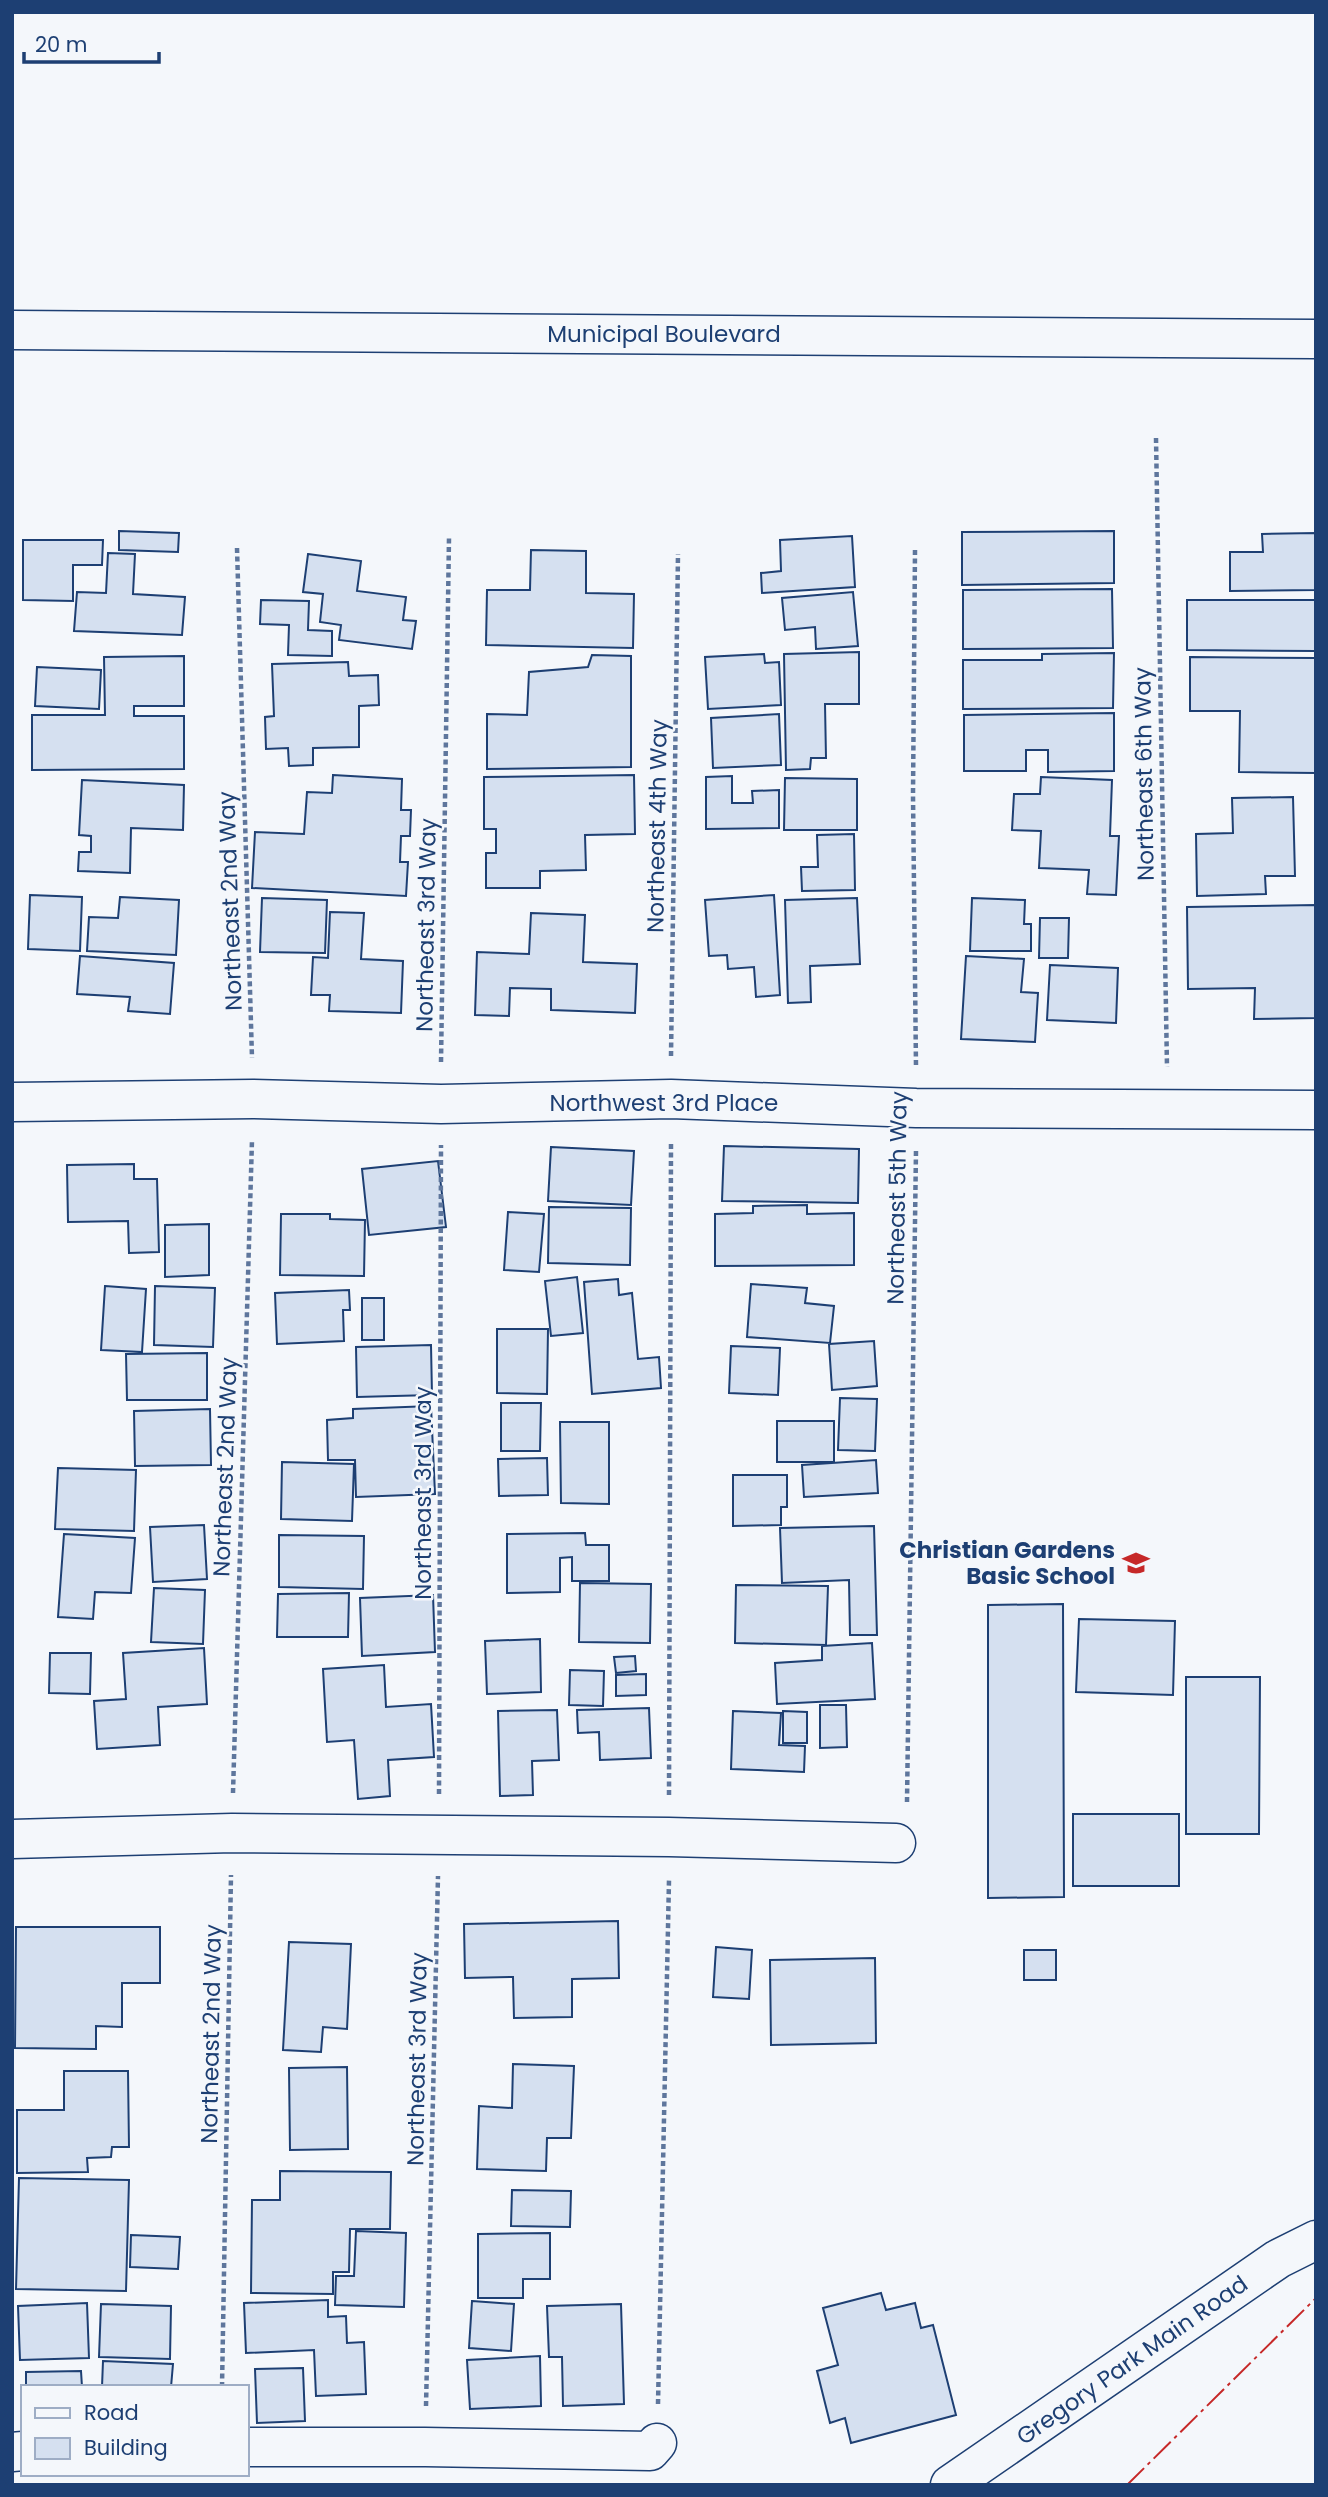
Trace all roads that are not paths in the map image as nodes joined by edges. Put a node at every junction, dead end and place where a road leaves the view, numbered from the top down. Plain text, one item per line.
1 (12, 330) edge
2 (1316, 338) edge
3 (12, 1102) edge
4 (1316, 1110) edge
5 (12, 1839) edge
6 (896, 1843) road end
7 (1316, 2240) edge
8 (657, 2443) road end
9 (248, 2447) edge
10 (950, 2485) edge

1 - 2 street, Municipal Boulevard
3 - 4 street, Northwest 3rd Place
5 - 6 street
7 - 10 street, Gregory Park Main Road
8 - 9 street

